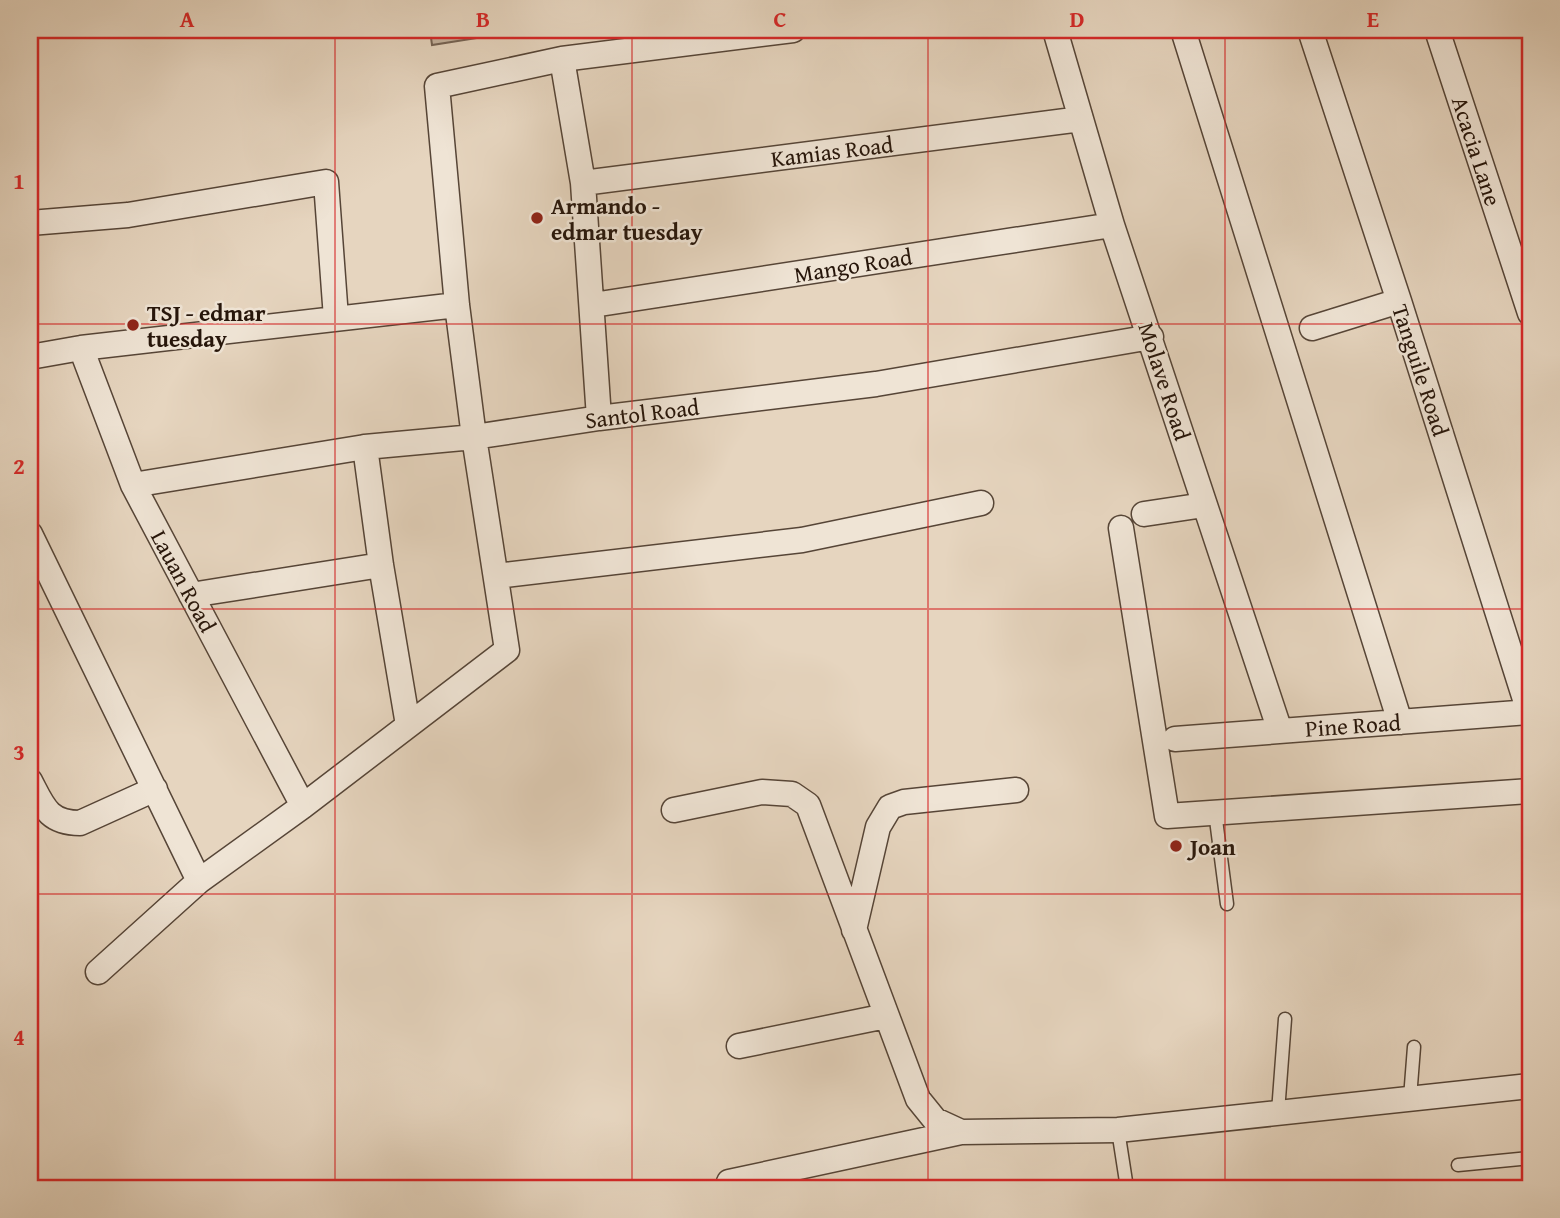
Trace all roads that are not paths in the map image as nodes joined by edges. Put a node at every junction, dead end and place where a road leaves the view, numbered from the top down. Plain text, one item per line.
1 (793, 30) edge
2 (1055, 30) edge
3 (1183, 30) edge
4 (1310, 30) edge
5 (1437, 30) edge
6 (562, 59) junction
7 (1081, 119) junction
8 (583, 183) junction
9 (30, 223) edge
10 (1112, 225) junction
11 (1399, 301) junction
12 (593, 304) junction
13 (457, 305) junction
14 (1530, 313) edge
15 (336, 318) junction
16 (1312, 328) dead end
17 (1151, 337) junction
18 (81, 348) junction
19 (30, 357) edge
20 (599, 418) junction
21 (474, 437) junction
22 (365, 447) junction
23 (133, 485) junction
24 (981, 503) dead end
25 (1204, 505) junction
26 (1144, 514) dead end
27 (1121, 528) dead end
28 (30, 534) edge
29 (381, 565) junction
30 (496, 576) junction
31 (191, 594) junction
32 (1530, 712) edge
33 (1400, 722) junction
34 (408, 725) junction
35 (1280, 730) junction
36 (1175, 739) dead end
37 (30, 781) edge
38 (155, 789) junction
39 (1016, 790) dead end
40 (1530, 791) edge
41 (303, 806) junction
42 (674, 810) dead end
43 (1215, 812) junction
44 (199, 881) junction
45 (1227, 904) dead end
46 (854, 930) junction
47 (98, 972) dead end
48 (886, 1016) junction
49 (1284, 1019) dead end
50 (739, 1046) dead end
51 (1414, 1047) dead end
52 (1530, 1086) edge
53 (1410, 1098) junction
54 (1278, 1112) junction
55 (1118, 1130) junction
56 (961, 1132) junction
57 (1530, 1158) edge
58 (1458, 1165) dead end
59 (729, 1182) dead end
60 (1126, 1188) edge

1 - 6 street
2 - 7 street, Molave Road
3 - 33 street
4 - 11 street, Tanguile Road
5 - 14 street, Acacia Lane
6 - 8 street
6 - 13 street
7 - 8 street, Kamias Road
7 - 10 street, Molave Road
8 - 12 street
9 - 15 street
10 - 12 street, Mango Road
10 - 17 street, Molave Road
11 - 16 street
11 - 32 street, Tanguile Road
12 - 20 street
13 - 15 street
13 - 21 street
15 - 18 street
17 - 20 street, Santol Road
17 - 25 street, Molave Road
18 - 19 street
18 - 23 street, Lauan Road
20 - 21 street, Santol Road
21 - 22 street, Santol Road
21 - 30 street
22 - 23 street, Santol Road
22 - 29 street
23 - 31 street, Lauan Road
24 - 30 street
25 - 26 street
25 - 35 street, Molave Road
27 - 43 street
28 - 38 street
29 - 31 street
29 - 34 street
30 - 34 street
31 - 41 street, Lauan Road
32 - 33 street, Pine Road
33 - 35 street, Pine Road
34 - 41 street
35 - 36 street, Pine Road
37 - 38 street
38 - 44 street
39 - 46 street
40 - 43 street
41 - 44 street
42 - 46 street
43 - 45 lane
44 - 47 street
46 - 48 street
48 - 50 street
48 - 56 street
49 - 54 lane
51 - 53 lane
52 - 53 street
53 - 54 street
54 - 55 street
55 - 56 street
55 - 60 lane
56 - 59 street
57 - 58 lane

